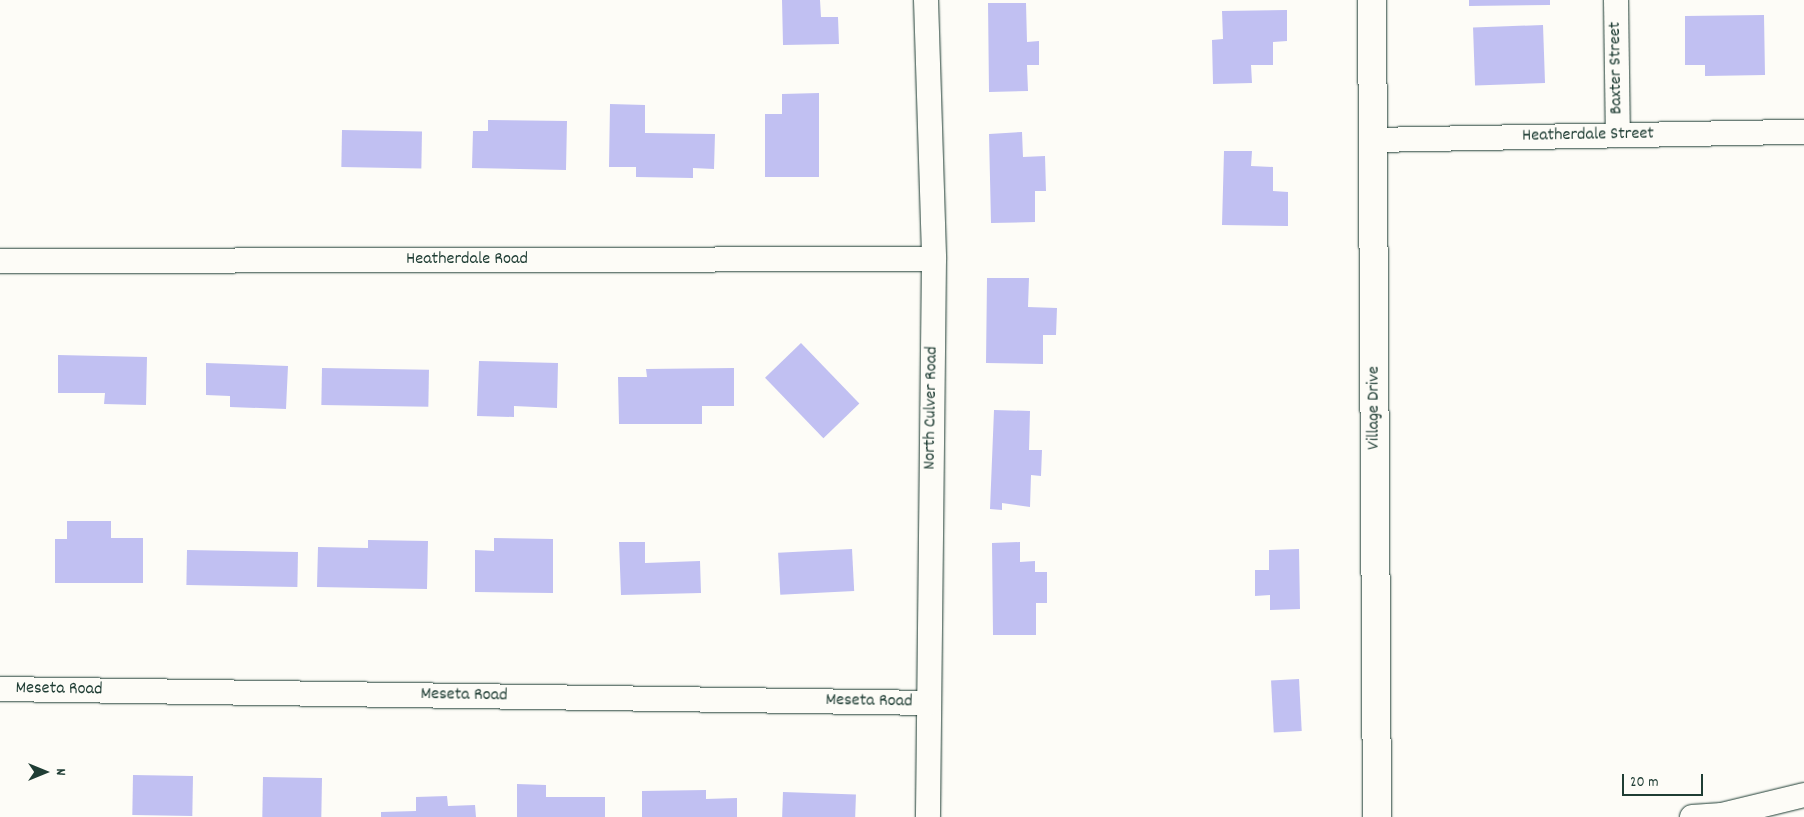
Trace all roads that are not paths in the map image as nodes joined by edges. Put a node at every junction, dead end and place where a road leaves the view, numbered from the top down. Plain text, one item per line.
1 (926, 0) edge
2 (1372, 0) edge
3 (1616, 0) edge
4 (1804, 132) edge
5 (1618, 135) junction
6 (1373, 140) junction
7 (934, 259) junction
8 (0, 261) edge
9 (0, 689) edge
10 (929, 703) junction
11 (1804, 795) edge
12 (928, 817) edge
13 (1378, 817) edge
14 (1692, 817) edge

1 - 7 street, North Culver Road
2 - 6 main road, Village Drive
3 - 5 street, Baxter Street
4 - 5 street, Heatherdale Street
5 - 6 street, Heatherdale Street
6 - 13 main road, Village Drive
7 - 8 street, Heatherdale Road
7 - 10 street, North Culver Road
9 - 10 street, Meseta Road
10 - 12 street, North Culver Road
11 - 14 street

